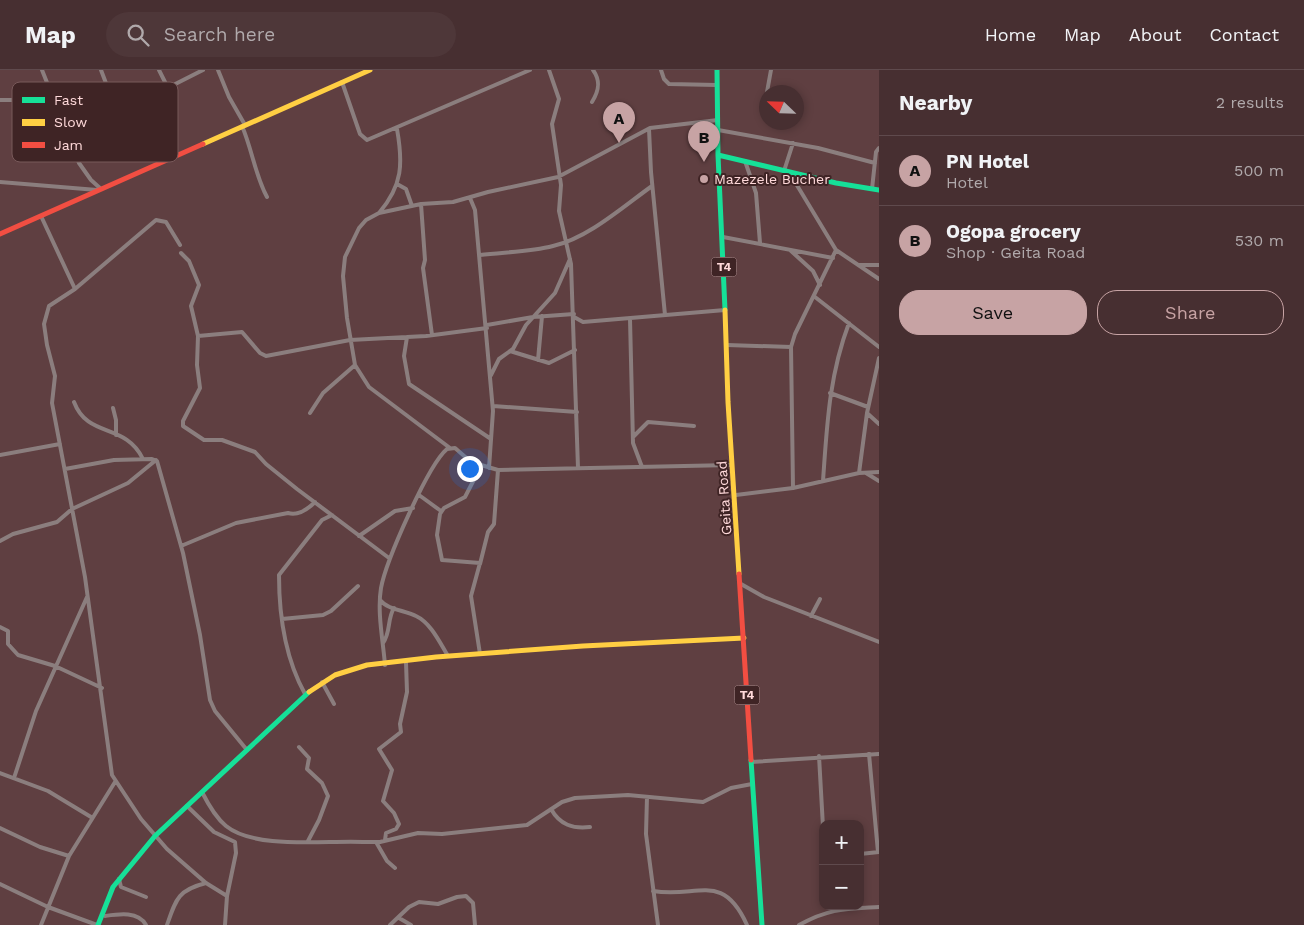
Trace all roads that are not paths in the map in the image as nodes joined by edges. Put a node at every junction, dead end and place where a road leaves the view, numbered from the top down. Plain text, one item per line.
1 (42, 70) edge
2 (101, 70) edge
3 (159, 70) edge
4 (203, 70) edge
5 (218, 70) edge
6 (368, 70) edge
7 (530, 70) edge
8 (549, 70) edge
9 (593, 70) edge
10 (661, 70) edge
11 (717, 70) edge
12 (770, 70) edge
13 (47, 82) edge
14 (106, 82) edge
15 (165, 82) edge
16 (342, 82) junction
17 (178, 83) edge
18 (717, 85) junction
19 (767, 85) edge
20 (592, 102) dead end
21 (718, 120) junction
22 (244, 126) junction
23 (397, 129) junction
24 (649, 129) junction
25 (718, 130) junction
26 (793, 144) junction
27 (879, 148) edge
28 (178, 155) edge
29 (718, 155) junction
30 (80, 162) edge
31 (162, 162) edge
32 (745, 162) junction
33 (875, 163) junction
34 (786, 172) junction
35 (559, 177) junction
36 (0, 182) edge
37 (397, 184) junction
38 (652, 186) junction
39 (100, 189) junction
40 (876, 190) edge
41 (267, 197) dead end
42 (470, 198) junction
43 (421, 204) junction
44 (412, 206) junction
45 (379, 212) junction
46 (41, 216) junction
47 (0, 234) edge
48 (723, 237) junction
49 (567, 242) junction
50 (760, 243) junction
51 (180, 245) dead end
52 (788, 249) junction
53 (836, 250) junction
54 (181, 252) dead end
55 (480, 255) junction
56 (833, 258) junction
57 (570, 259) junction
58 (859, 265) junction
59 (879, 265) edge
60 (879, 279) edge
61 (820, 285) junction
62 (75, 289) junction
63 (815, 298) junction
64 (726, 310) junction
65 (574, 315) junction
66 (665, 315) junction
67 (542, 316) junction
68 (533, 317) junction
69 (630, 319) junction
70 (849, 323) junction
71 (487, 327) junction
72 (432, 335) junction
73 (198, 336) junction
74 (407, 337) junction
75 (350, 340) junction
76 (727, 345) junction
77 (879, 346) edge
78 (791, 347) junction
79 (575, 350) junction
80 (510, 351) junction
81 (879, 358) edge
82 (538, 360) junction
83 (355, 365) junction
84 (490, 375) junction
85 (830, 393) junction
86 (74, 402) dead end
87 (493, 406) junction
88 (868, 407) junction
89 (113, 408) dead end
90 (577, 412) junction
91 (310, 413) dead end
92 (867, 413) junction
93 (879, 424) edge
94 (694, 426) dead end
95 (116, 435) junction
96 (633, 437) junction
97 (491, 439) junction
98 (60, 444) junction
99 (450, 448) junction
100 (0, 454) edge
101 (143, 459) junction
102 (156, 460) junction
103 (733, 465) junction
104 (481, 466) junction
105 (642, 467) junction
106 (489, 468) junction
107 (578, 468) junction
108 (65, 469) junction
109 (498, 470) junction
110 (879, 472) edge
111 (866, 473) junction
112 (859, 474) junction
113 (823, 481) junction
114 (879, 481) edge
115 (793, 488) junction
116 (419, 495) junction
117 (736, 495) junction
118 (315, 502) junction
119 (413, 508) junction
120 (72, 510) junction
121 (441, 511) junction
122 (332, 515) junction
123 (359, 536) junction
124 (0, 541) edge
125 (181, 546) junction
126 (389, 558) junction
127 (480, 565) junction
128 (741, 584) junction
129 (358, 586) dead end
130 (87, 596) junction
131 (820, 599) dead end
132 (380, 600) junction
133 (394, 608) junction
134 (811, 616) junction
135 (282, 619) junction
136 (0, 627) edge
137 (744, 638) junction
138 (879, 642) edge
139 (383, 644) junction
140 (480, 654) junction
141 (448, 656) junction
142 (406, 662) junction
143 (384, 665) junction
144 (55, 666) junction
145 (322, 682) junction
146 (102, 688) junction
147 (305, 694) junction
148 (334, 704) dead end
149 (299, 747) dead end
150 (247, 750) junction
151 (870, 754) junction
152 (879, 754) edge
153 (819, 756) junction
154 (751, 762) junction
155 (0, 773) edge
156 (14, 778) junction
157 (115, 782) junction
158 (752, 784) junction
159 (202, 792) junction
160 (648, 797) junction
161 (187, 806) junction
162 (550, 810) junction
163 (92, 817) junction
164 (823, 820) edge
165 (590, 827) dead end
166 (0, 828) edge
167 (155, 836) junction
168 (385, 840) junction
169 (308, 841) junction
170 (376, 842) junction
171 (878, 852) edge
172 (864, 854) edge
173 (69, 856) junction
174 (395, 868) dead end
175 (119, 879) junction
176 (206, 883) junction
177 (0, 884) edge
178 (653, 891) junction
179 (227, 896) junction
180 (146, 897) dead end
181 (48, 906) junction
182 (879, 906) edge
183 (824, 912) joint
184 (105, 916) dead end
185 (399, 918) junction
186 (41, 925) edge
187 (97, 925) edge
188 (146, 925) edge
189 (167, 925) edge
190 (225, 925) edge
191 (390, 925) edge
192 (411, 925) edge
193 (475, 925) edge
194 (658, 925) edge
195 (747, 925) edge
196 (762, 925) edge
197 (799, 925) edge

1 - 13 street
2 - 14 street
3 - 15 street
4 - 17 street
5 - 22 street
6 - 16 main road
7 - 23 street
8 - 35 street
9 - 20 street
10 - 18 street
11 - 18 main road, Geita Road / T4
12 - 19 street
16 - 22 main road
16 - 23 street
18 - 21 main road, Geita Road / T4
21 - 24 street
21 - 25 main road, Geita Road / T4
22 - 28 main road
22 - 41 street
23 - 37 street
24 - 35 street
24 - 38 street
25 - 26 street
25 - 29 main road, Geita Road / T4
26 - 33 street
26 - 34 street
27 - 33 street
29 - 32 main road
29 - 48 main road, Geita Road / T4
30 - 39 street
31 - 39 main road
32 - 34 main road
32 - 50 street
33 - 40 street
34 - 40 main road
34 - 53 street
35 - 42 street
35 - 49 street
36 - 39 street
37 - 44 street
37 - 45 street
38 - 49 street
38 - 66 street
39 - 46 main road
42 - 43 street
42 - 55 street
43 - 44 street
43 - 72 street
44 - 45 street
45 - 75 street
46 - 47 main road
46 - 62 street
48 - 50 street
48 - 64 main road, Geita Road / T4
49 - 55 street
49 - 57 street
50 - 52 street
51 - 62 street
52 - 56 street
52 - 61 street
53 - 56 street
53 - 58 street
54 - 73 street
55 - 71 street
56 - 61 street
57 - 65 street
57 - 68 street
58 - 59 street
58 - 60 street
61 - 63 street
62 - 98 street
63 - 70 street
63 - 78 street
64 - 66 street
64 - 76 main road, Geita Road / T4
65 - 67 street
65 - 69 street
65 - 79 street
66 - 69 street
67 - 68 street
67 - 82 street
68 - 71 street
68 - 80 street
69 - 96 street
70 - 77 street
70 - 85 street
71 - 72 street
71 - 84 street
72 - 74 street
73 - 75 street
73 - 118 street
74 - 75 street
74 - 97 street
75 - 83 street
76 - 78 street
76 - 103 main road, Geita Road / T4
78 - 115 street
79 - 82 street
79 - 90 street
80 - 82 street
80 - 84 street
81 - 88 street
83 - 91 street
83 - 99 street
84 - 87 street
85 - 88 street
85 - 113 street
86 - 95 street
87 - 90 street
87 - 97 street
88 - 92 street
89 - 95 street
90 - 107 street
92 - 93 street
92 - 112 street
94 - 96 street
95 - 101 street
96 - 105 street
97 - 106 street
98 - 100 street
98 - 108 street
99 - 104 street
99 - 116 street
101 - 102 street
101 - 108 street
102 - 120 street
102 - 125 street
103 - 105 street
103 - 117 main road, Geita Road / T4
104 - 106 street
104 - 121 street
105 - 107 street
106 - 109 street
107 - 109 street
108 - 120 street
109 - 127 street
110 - 111 street
111 - 112 street
111 - 114 street
112 - 113 street
113 - 115 street
115 - 117 street
116 - 119 street
116 - 121 street
117 - 128 main road, Geita Road / T4
118 - 122 street
118 - 125 street
119 - 123 street
119 - 126 street
120 - 124 street
120 - 130 street
121 - 127 street
122 - 123 street
122 - 135 street
123 - 126 street
125 - 150 street
126 - 132 street
127 - 140 street
128 - 134 street
128 - 137 main road, Geita Road / T4
129 - 135 street
130 - 144 street
130 - 146 street
131 - 134 street
132 - 133 street
132 - 139 street
133 - 139 street
133 - 141 street
134 - 138 street
135 - 147 street
136 - 144 street
137 - 140 main road
137 - 154 main road, Geita Road / T4
139 - 143 street
140 - 141 main road
141 - 142 main road
142 - 143 main road
142 - 168 street
143 - 145 main road
144 - 146 street
144 - 156 street
145 - 147 main road
145 - 148 street
146 - 157 street
147 - 150 main road
149 - 169 street
150 - 159 main road
151 - 152 street
151 - 153 street
151 - 171 street
153 - 154 street
153 - 164 street
154 - 158 main road, Geita Road / T4
155 - 156 street
156 - 163 street
157 - 163 street
157 - 167 street
158 - 160 street
158 - 196 main road, Geita Road / T4
159 - 161 main road
159 - 169 street
160 - 162 street
160 - 178 street
161 - 167 main road
161 - 179 street
162 - 165 street
162 - 168 street
163 - 173 street
166 - 173 street
167 - 175 main road
167 - 176 street
168 - 170 street
169 - 170 street
170 - 174 street
171 - 172 street
173 - 181 street
175 - 180 street
175 - 187 main road
176 - 179 street
176 - 189 street
177 - 181 street
178 - 194 street
178 - 195 street
179 - 190 street
181 - 186 street
181 - 187 street
182 - 183 street
183 - 197 street
184 - 188 street
185 - 191 street
185 - 192 street
185 - 193 street

